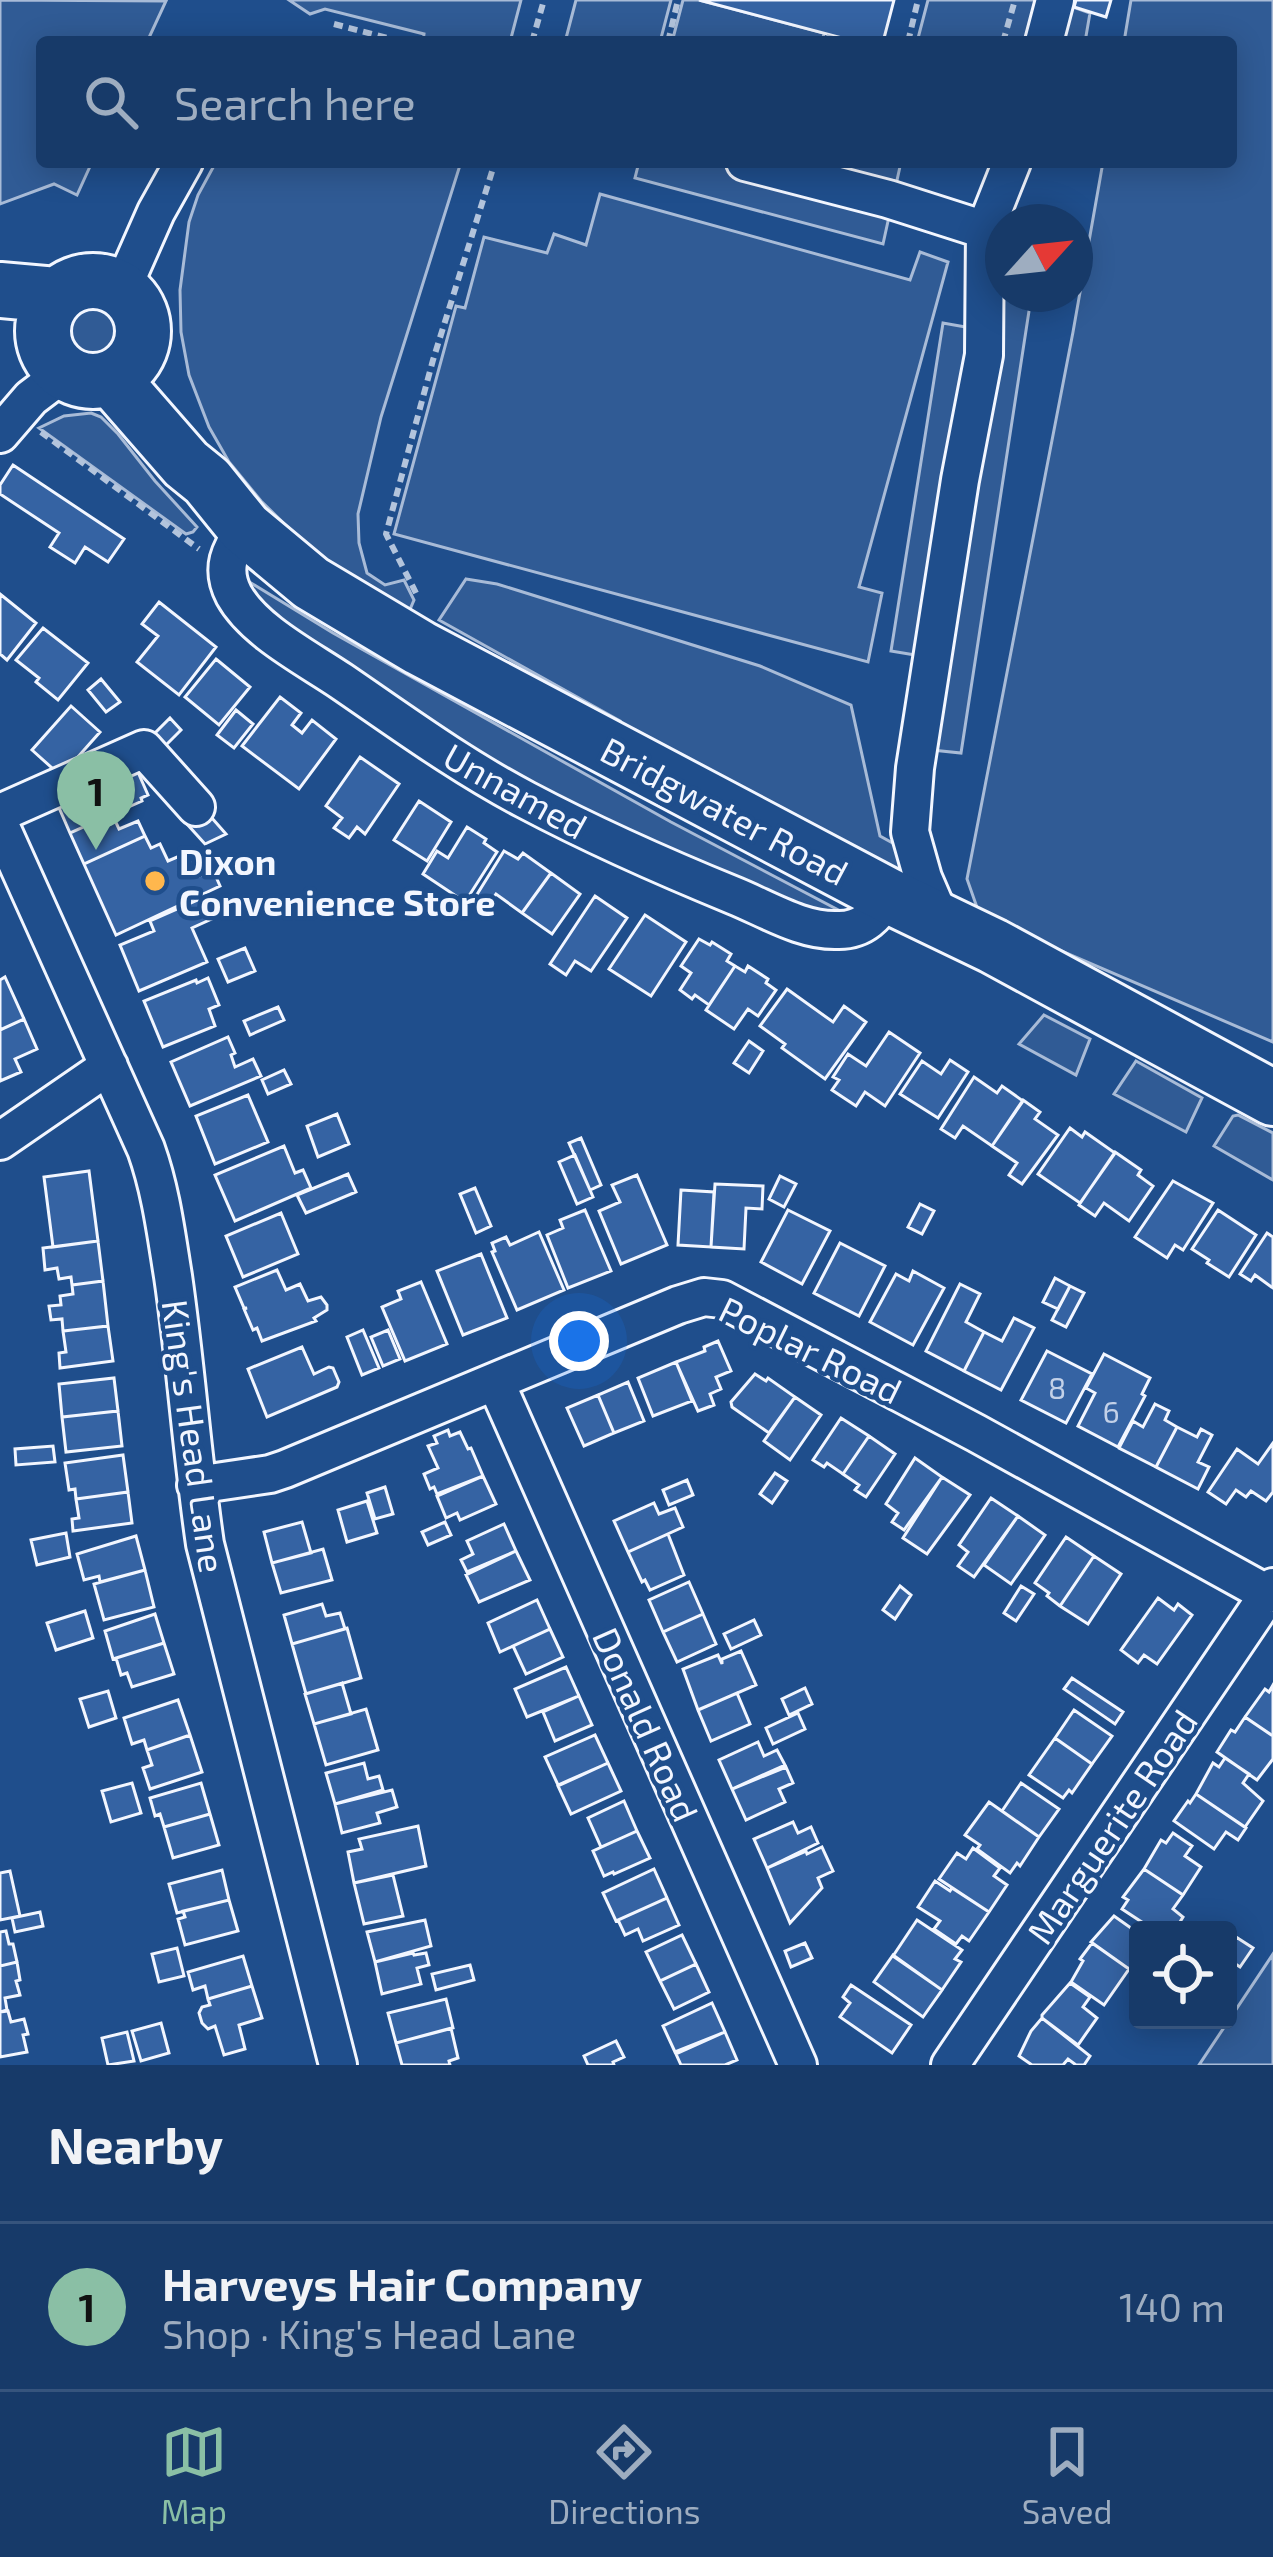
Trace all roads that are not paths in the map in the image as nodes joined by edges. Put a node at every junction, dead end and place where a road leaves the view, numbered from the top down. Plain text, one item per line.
1 (1055, 0) edge
2 (1046, 36) edge
3 (181, 168) edge
4 (769, 168) edge
5 (1010, 168) edge
6 (995, 204) edge
7 (985, 230) joint
8 (122, 289) junction
9 (25, 303) edge
10 (106, 365) junction
11 (8, 423) edge
12 (236, 548) junction
13 (196, 807) dead end
14 (0, 813) edge
15 (0, 826) edge
16 (890, 896) junction
17 (943, 922) junction
18 (109, 1066) junction
19 (1273, 1098) edge
20 (0, 1141) edge
21 (496, 1383) junction
22 (196, 1485) junction
23 (1270, 1591) edge
24 (326, 2061) edge
25 (797, 2065) edge
26 (950, 2065) edge

1 - 2 street
3 - 8 street
4 - 7 street
5 - 6 street
7 - 17 street
8 - 9 highway
8 - 10 highway
9 - 10 highway
10 - 11 street
10 - 12 highway, Bridgwater Road
12 - 16 highway, Bridgwater Road
12 - 16 street, Unnamed
13 - 14 street
15 - 18 street, King's Head Lane
16 - 17 highway, Bridgwater Road
17 - 19 highway, Bridgwater Road
18 - 20 street
18 - 22 street, King's Head Lane
21 - 22 street, Poplar Road
21 - 23 street, Poplar Road
21 - 25 street, Donald Road
22 - 24 street, King's Head Lane
23 - 26 street, Marguerite Road

